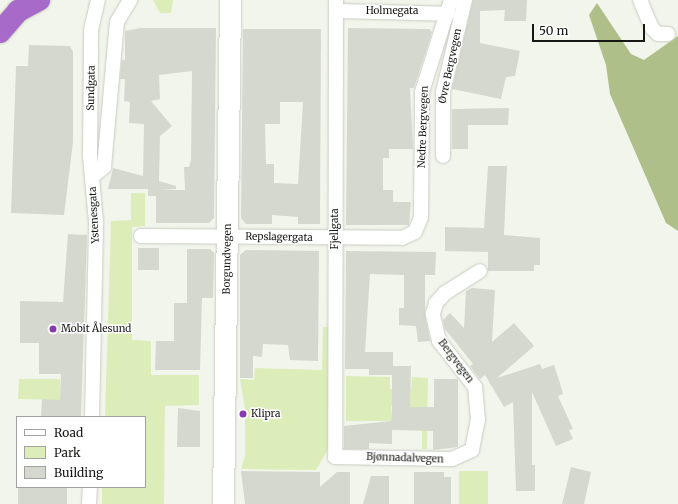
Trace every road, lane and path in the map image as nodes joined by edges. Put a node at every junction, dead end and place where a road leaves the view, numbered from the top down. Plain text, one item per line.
1 (39, 0) edge
2 (98, 0) edge
3 (130, 0) edge
4 (465, 0) edge
5 (640, 0) edge
6 (228, 5) edge
7 (336, 5) edge
8 (449, 7) edge
9 (0, 32) edge
10 (668, 34) dead end
11 (443, 156) dead end
12 (92, 177) junction
13 (415, 232) joint
14 (141, 236) dead end
15 (227, 236) junction
16 (335, 238) junction
17 (480, 271) dead end
18 (92, 416) edge
19 (472, 450) joint
20 (335, 457) joint
21 (90, 488) edge
22 (89, 504) edge
23 (223, 504) edge

1 - 9 highway
2 - 12 street, Sundgata
3 - 12 street, Ystenesgata
4 - 11 street, Øvre Bergvegen
5 - 10 street
6 - 15 main road, Borgundvegen
7 - 8 street, Holmegata
7 - 16 street, Fjellgata
8 - 13 street, Nedre Bergvegen
12 - 18 street, Ystenesgata
13 - 16 street, Repslagergata
14 - 15 street, Repslagergata
15 - 16 street, Repslagergata
15 - 23 main road, Borgundvegen
16 - 20 street, Fjellgata
17 - 19 street, Bergvegen
19 - 20 street, Bjønnadalvegen
21 - 22 street

